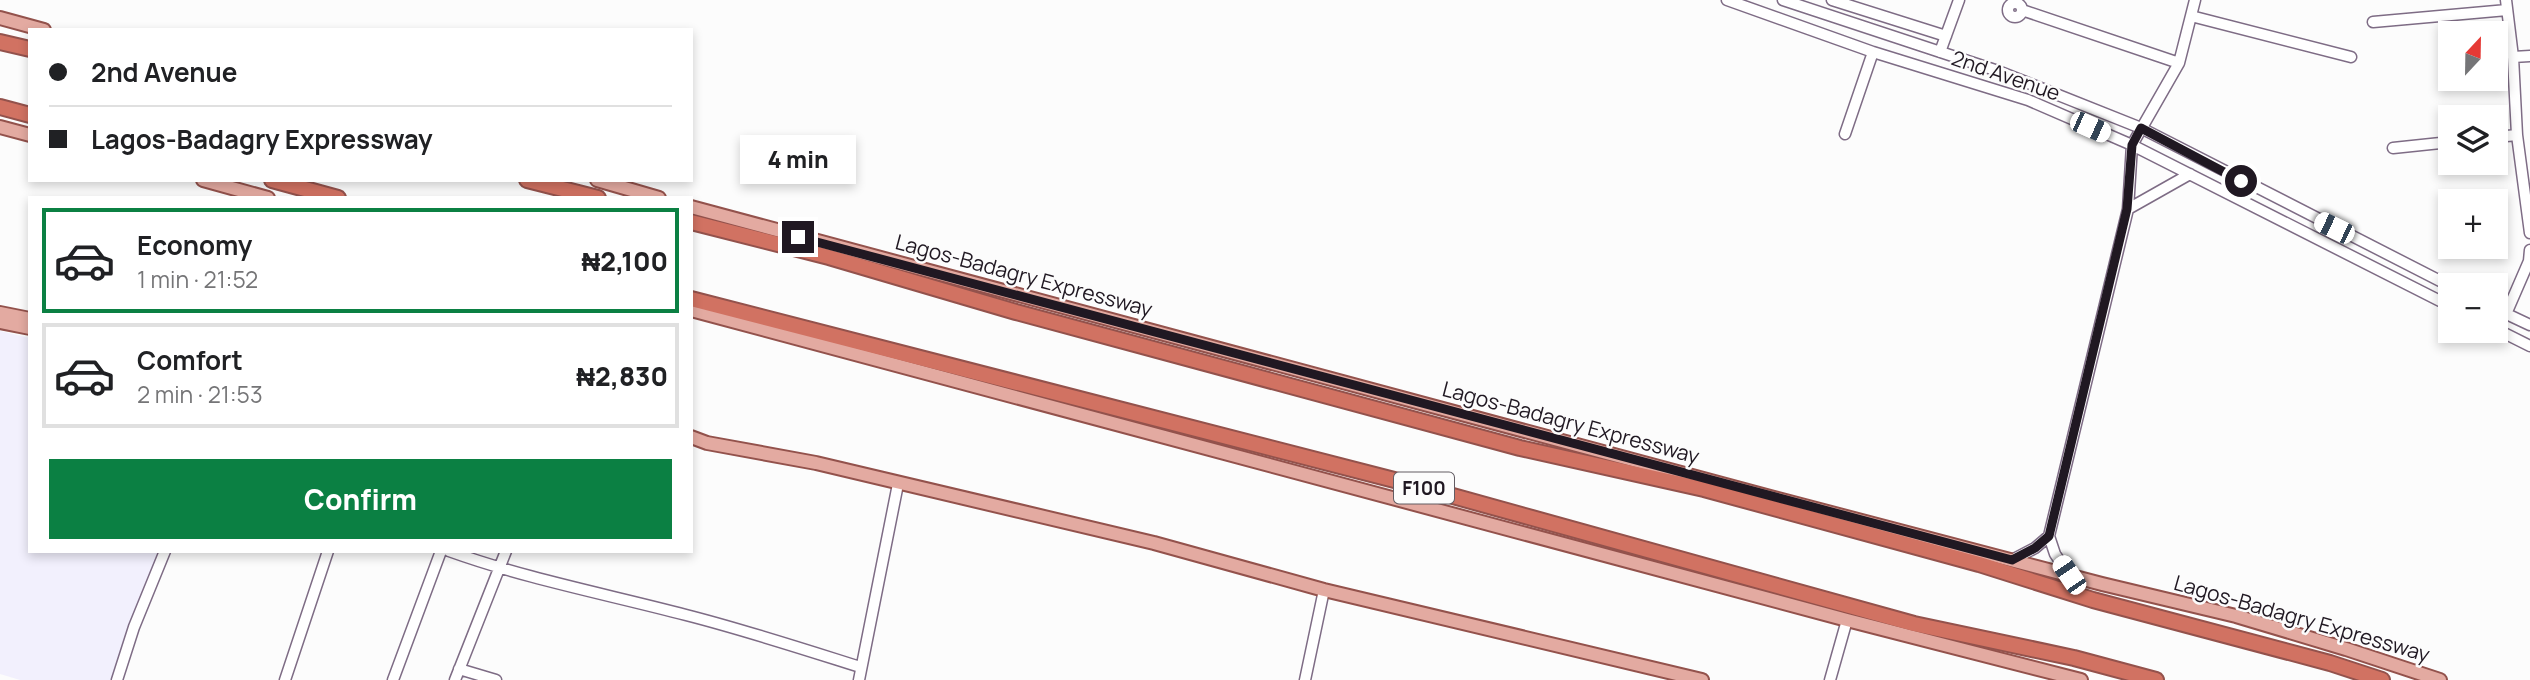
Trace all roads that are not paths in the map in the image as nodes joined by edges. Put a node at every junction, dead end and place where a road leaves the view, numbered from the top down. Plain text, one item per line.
1 (1727, 0) edge
2 (1783, 0) edge
3 (1832, 0) edge
4 (1959, 0) edge
5 (2195, 0) edge
6 (2507, 5) edge
7 (2022, 10) dead end
8 (2191, 16) junction
9 (0, 18) edge
10 (2372, 22) dead end
11 (37, 28) edge
12 (1947, 36) junction
13 (0, 41) edge
14 (28, 48) edge
15 (1873, 52) junction
16 (1940, 52) junction
17 (2530, 56) edge
18 (2351, 57) dead end
19 (2513, 58) junction
20 (2179, 63) junction
21 (0, 107) edge
22 (28, 114) edge
23 (0, 127) edge
24 (2141, 128) junction
25 (28, 134) edge
26 (1844, 134) dead end
27 (2517, 135) junction
28 (2508, 136) edge
29 (2438, 143) edge
30 (2132, 145) junction
31 (2393, 148) dead end
32 (2190, 174) junction
33 (210, 182) edge
34 (279, 182) edge
35 (535, 182) edge
36 (604, 182) edge
37 (2527, 191) edge
38 (261, 196) edge
39 (331, 196) edge
40 (590, 196) edge
41 (652, 196) edge
42 (693, 208) edge
43 (2127, 209) junction
44 (693, 223) edge
45 (2530, 233) edge
46 (2530, 250) edge
47 (2438, 280) edge
48 (693, 300) edge
49 (2438, 300) edge
50 (2508, 309) edge
51 (693, 311) edge
52 (0, 313) edge
53 (2508, 315) edge
54 (28, 319) edge
55 (0, 322) edge
56 (2530, 326) edge
57 (28, 328) edge
58 (2508, 335) edge
59 (2530, 346) edge
60 (693, 439) edge
61 (707, 443) junction
62 (693, 445) edge
63 (898, 484) junction
64 (2049, 536) junction
65 (164, 553) edge
66 (327, 553) edge
67 (440, 553) edge
68 (455, 553) edge
69 (505, 553) edge
70 (2012, 560) junction
71 (499, 569) junction
72 (2069, 575) junction
73 (1324, 590) junction
74 (1847, 620) junction
75 (860, 667) junction
76 (459, 669) junction
77 (117, 680) edge
78 (285, 680) edge
79 (393, 680) edge
80 (455, 680) edge
81 (496, 680) edge
82 (859, 680) edge
83 (1305, 680) edge
84 (1702, 680) edge
85 (1830, 680) edge
86 (2081, 680) edge
87 (2156, 680) edge
88 (2382, 680) edge
89 (2440, 680) edge

1 - 15 street, 2nd Avenue
2 - 16 street, 2nd Avenue
3 - 12 street
4 - 12 street
5 - 8 street
6 - 10 street
6 - 19 street
7 - 20 street
8 - 18 street
8 - 20 street
9 - 11 main road
12 - 16 street
13 - 14 highway
15 - 26 street
15 - 30 street, 2nd Avenue
16 - 24 street, 2nd Avenue
17 - 19 street
19 - 27 street
20 - 24 street
21 - 22 highway
23 - 25 main road
24 - 30 street
24 - 47 street, 2nd Avenue
27 - 28 street
27 - 37 street
29 - 31 street
30 - 32 street, 2nd Avenue
30 - 43 street
32 - 43 street
32 - 49 street, 2nd Avenue
33 - 38 main road
34 - 39 highway
35 - 40 highway
36 - 41 main road
37 - 45 street
42 - 70 main road, Lagos-Badagry Expressway
43 - 64 street
44 - 88 highway, Lagos-Badagry Expressway
46 - 50 street
48 - 87 highway, F100
51 - 74 main road
52 - 54 main road
53 - 56 street
55 - 57 main road
58 - 59 street
60 - 61 main road
61 - 62 main road
61 - 63 main road
63 - 73 main road
63 - 75 street
64 - 70 street
64 - 72 street
65 - 77 street
66 - 78 street
67 - 79 street
68 - 71 street
69 - 71 street
70 - 72 main road, Lagos-Badagry Expressway
71 - 75 street
71 - 76 street
72 - 89 main road, Lagos-Badagry Expressway
73 - 83 street
73 - 84 main road
74 - 85 street
74 - 86 main road
75 - 82 street
76 - 80 street
76 - 81 street

